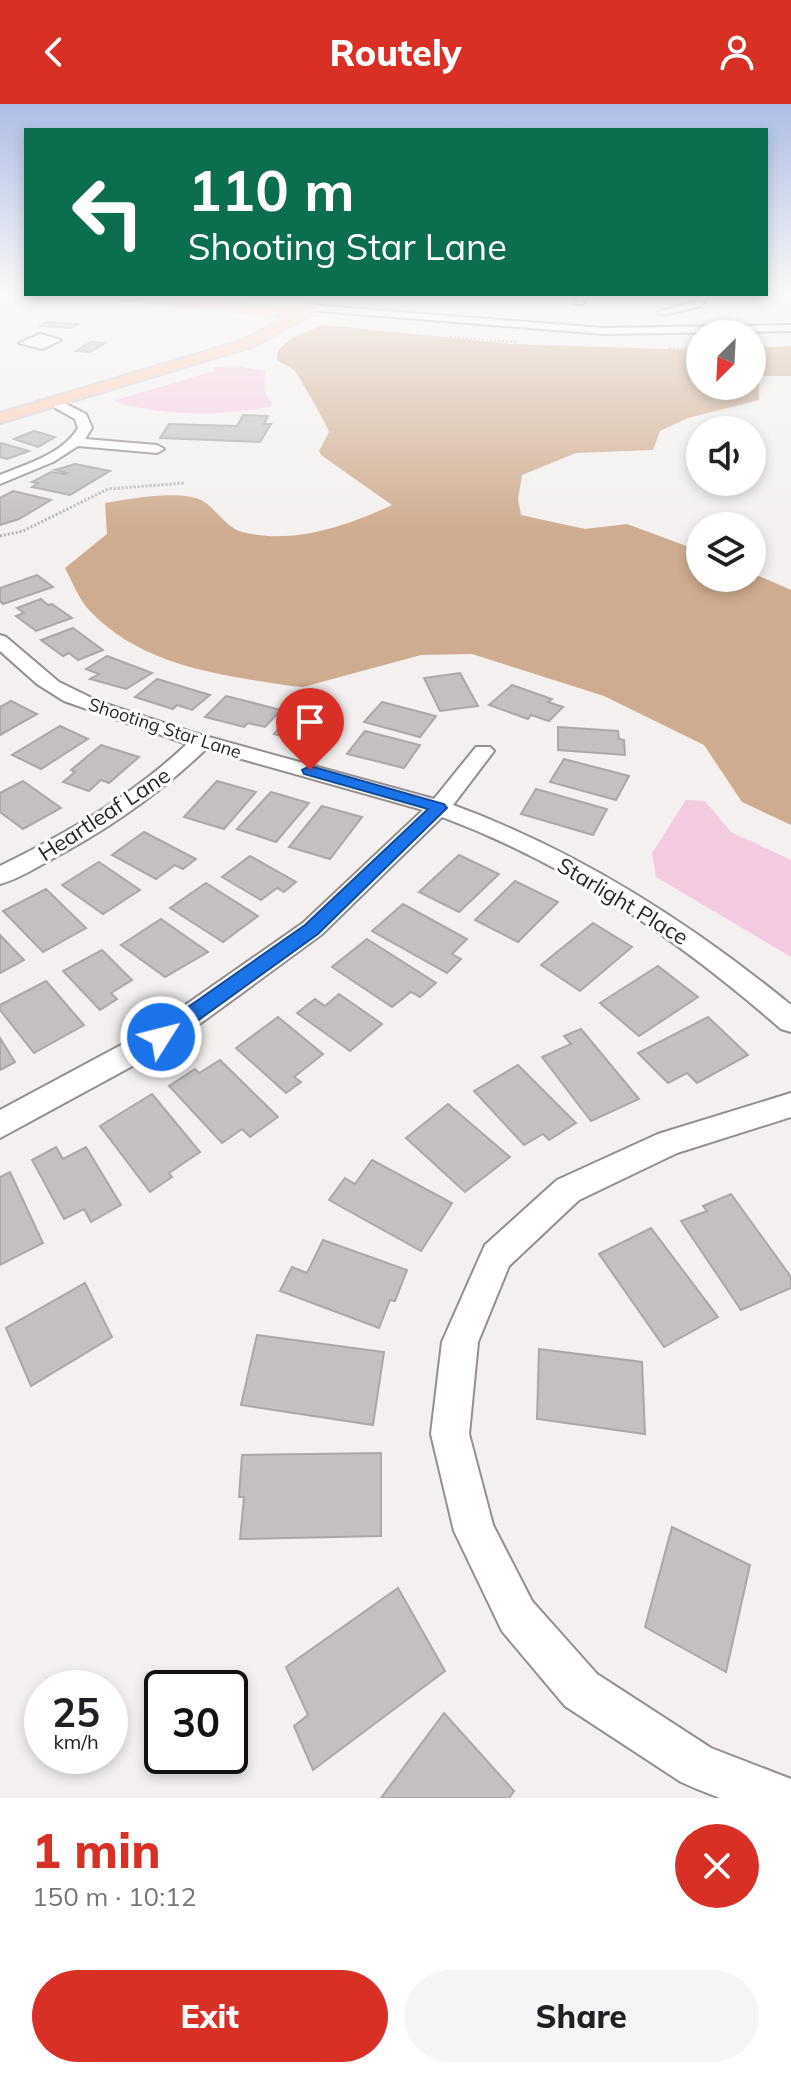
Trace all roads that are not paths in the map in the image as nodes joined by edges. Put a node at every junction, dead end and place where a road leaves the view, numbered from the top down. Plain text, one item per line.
1 (150, 373) edge
2 (54, 402) junction
3 (0, 418) edge
4 (76, 442) junction
5 (157, 449) dead end
6 (0, 480) edge
7 (0, 641) edge
8 (201, 742) junction
9 (483, 751) dead end
10 (439, 808) junction
11 (0, 876) edge
12 (791, 1021) edge
13 (791, 1105) edge
14 (0, 1125) edge
15 (780, 1798) edge

1 - 2 main road
2 - 3 main road
2 - 4 street
4 - 5 street
4 - 6 street
7 - 8 street, Shooting Star Lane
8 - 10 street, Shooting Star Lane
8 - 11 street, Heartleaf Lane
9 - 10 street
10 - 12 street, Starlight Place
10 - 14 street
13 - 15 street

